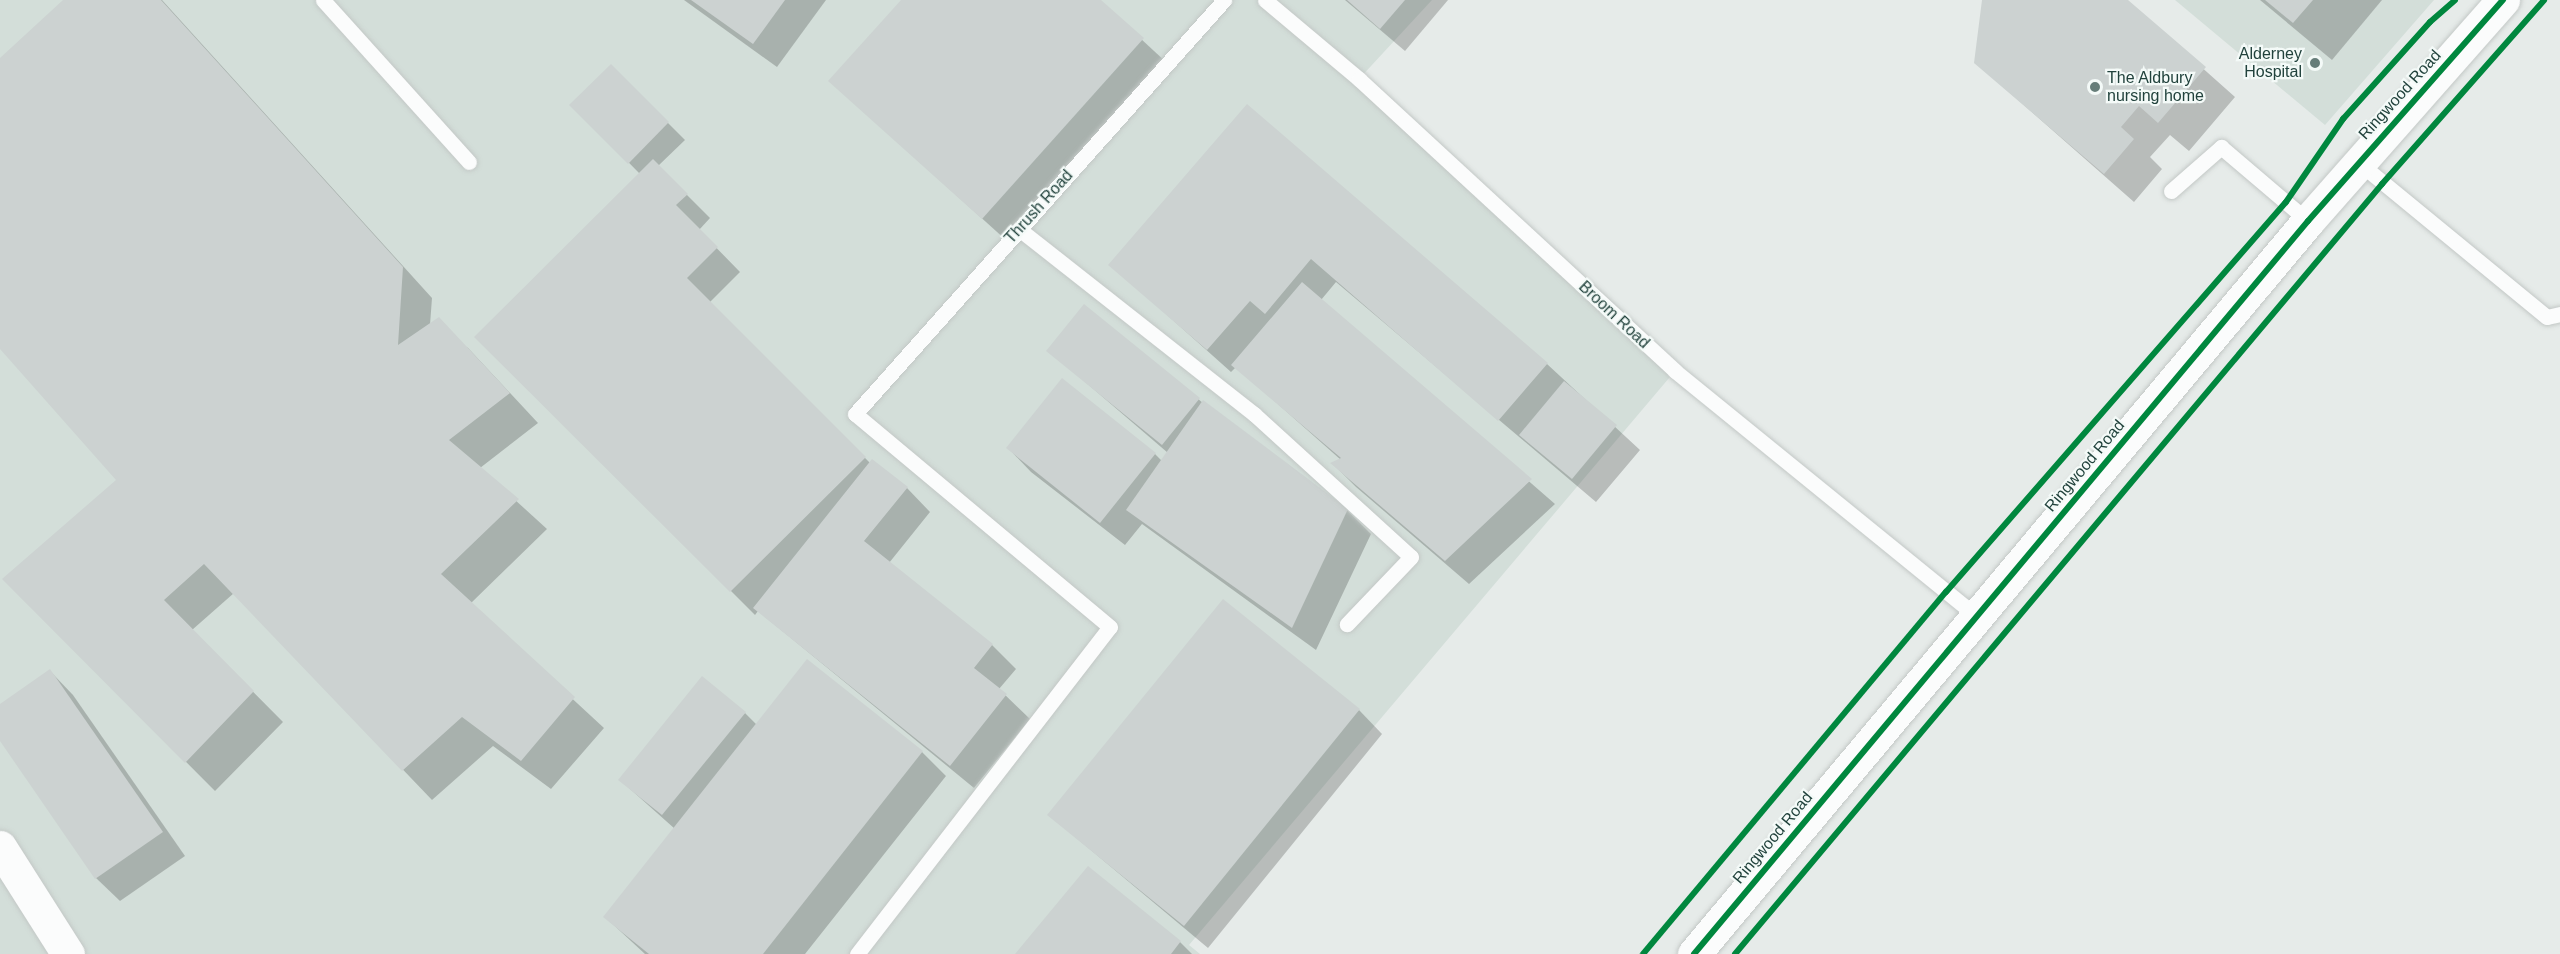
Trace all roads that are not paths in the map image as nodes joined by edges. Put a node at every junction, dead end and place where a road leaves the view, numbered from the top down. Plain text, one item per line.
1 (323, 0) edge
2 (1224, 0) edge
3 (1264, 0) edge
4 (2503, 0) edge
5 (469, 162) dead end
6 (2358, 162) junction
7 (2171, 190) dead end
8 (2307, 221) junction
9 (1019, 230) junction
10 (2560, 315) edge
11 (1977, 616) junction
12 (1347, 624) dead end
13 (0, 847) edge
14 (68, 954) edge
15 (856, 954) edge
16 (1694, 954) edge

1 - 5 lane
2 - 9 lane, Thrush Road
3 - 11 lane, Broom Road
4 - 6 main road, Ringwood Road
6 - 8 main road, Ringwood Road
6 - 10 lane
7 - 8 lane
8 - 11 main road, Ringwood Road
9 - 12 lane
9 - 15 lane, Thrush Road
11 - 16 main road, Ringwood Road
13 - 14 main road

